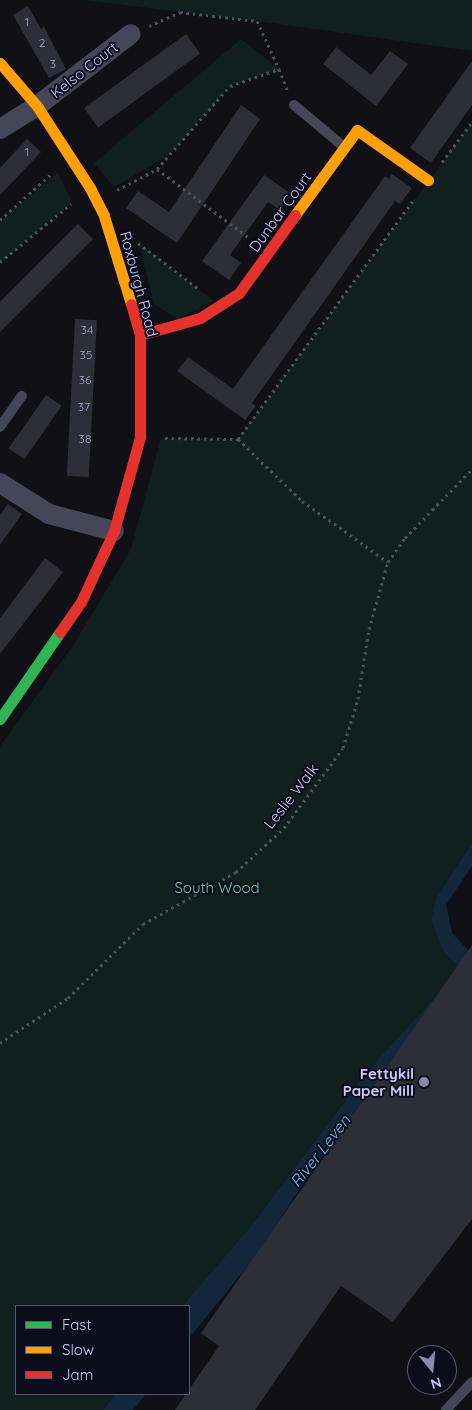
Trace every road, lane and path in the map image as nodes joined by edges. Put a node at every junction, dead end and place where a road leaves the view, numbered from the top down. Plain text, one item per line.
1 (131, 34) joint
2 (0, 63) edge
3 (278, 68) junction
4 (294, 105) joint
5 (37, 106) junction
6 (472, 122) edge
7 (0, 129) edge
8 (345, 147) junction
9 (70, 156) junction
10 (158, 169) junction
11 (428, 180) junction
12 (90, 188) junction
13 (96, 200) junction
14 (0, 220) edge
15 (132, 238) dead end
16 (269, 252) junction
17 (0, 262) edge
18 (219, 306) junction
19 (140, 335) junction
20 (22, 396) dead end
21 (0, 428) edge
22 (140, 437) junction
23 (238, 439) junction
24 (472, 469) edge
25 (0, 483) edge
26 (114, 531) junction
27 (388, 562) junction
28 (0, 719) edge
29 (0, 1043) edge
30 (472, 1382) edge
31 (446, 1410) edge

1 - 3 path
1 - 5 street, Kelso Court
2 - 5 street, Roxburgh Road
3 - 4 path
3 - 10 path
4 - 8 lane
5 - 7 street, Kelso Court
5 - 9 street, Roxburgh Road
6 - 11 path
8 - 11 street, Dunbar Court
8 - 16 street, Dunbar Court
9 - 12 street, Roxburgh Road
9 - 14 path
10 - 13 path
10 - 16 path
11 - 23 path
12 - 13 street, Roxburgh Road
12 - 17 path
13 - 19 street, Roxburgh Road
15 - 18 path
16 - 18 street, Dunbar Court
18 - 19 street, Dunbar Court
19 - 22 street, Roxburgh Road
20 - 21 lane
22 - 23 path
22 - 26 street, Roxburgh Road
23 - 27 path
24 - 27 path, Leslie Walk
25 - 26 street
26 - 28 street, Roxburgh Road
27 - 29 path, Leslie Walk
30 - 31 lane

